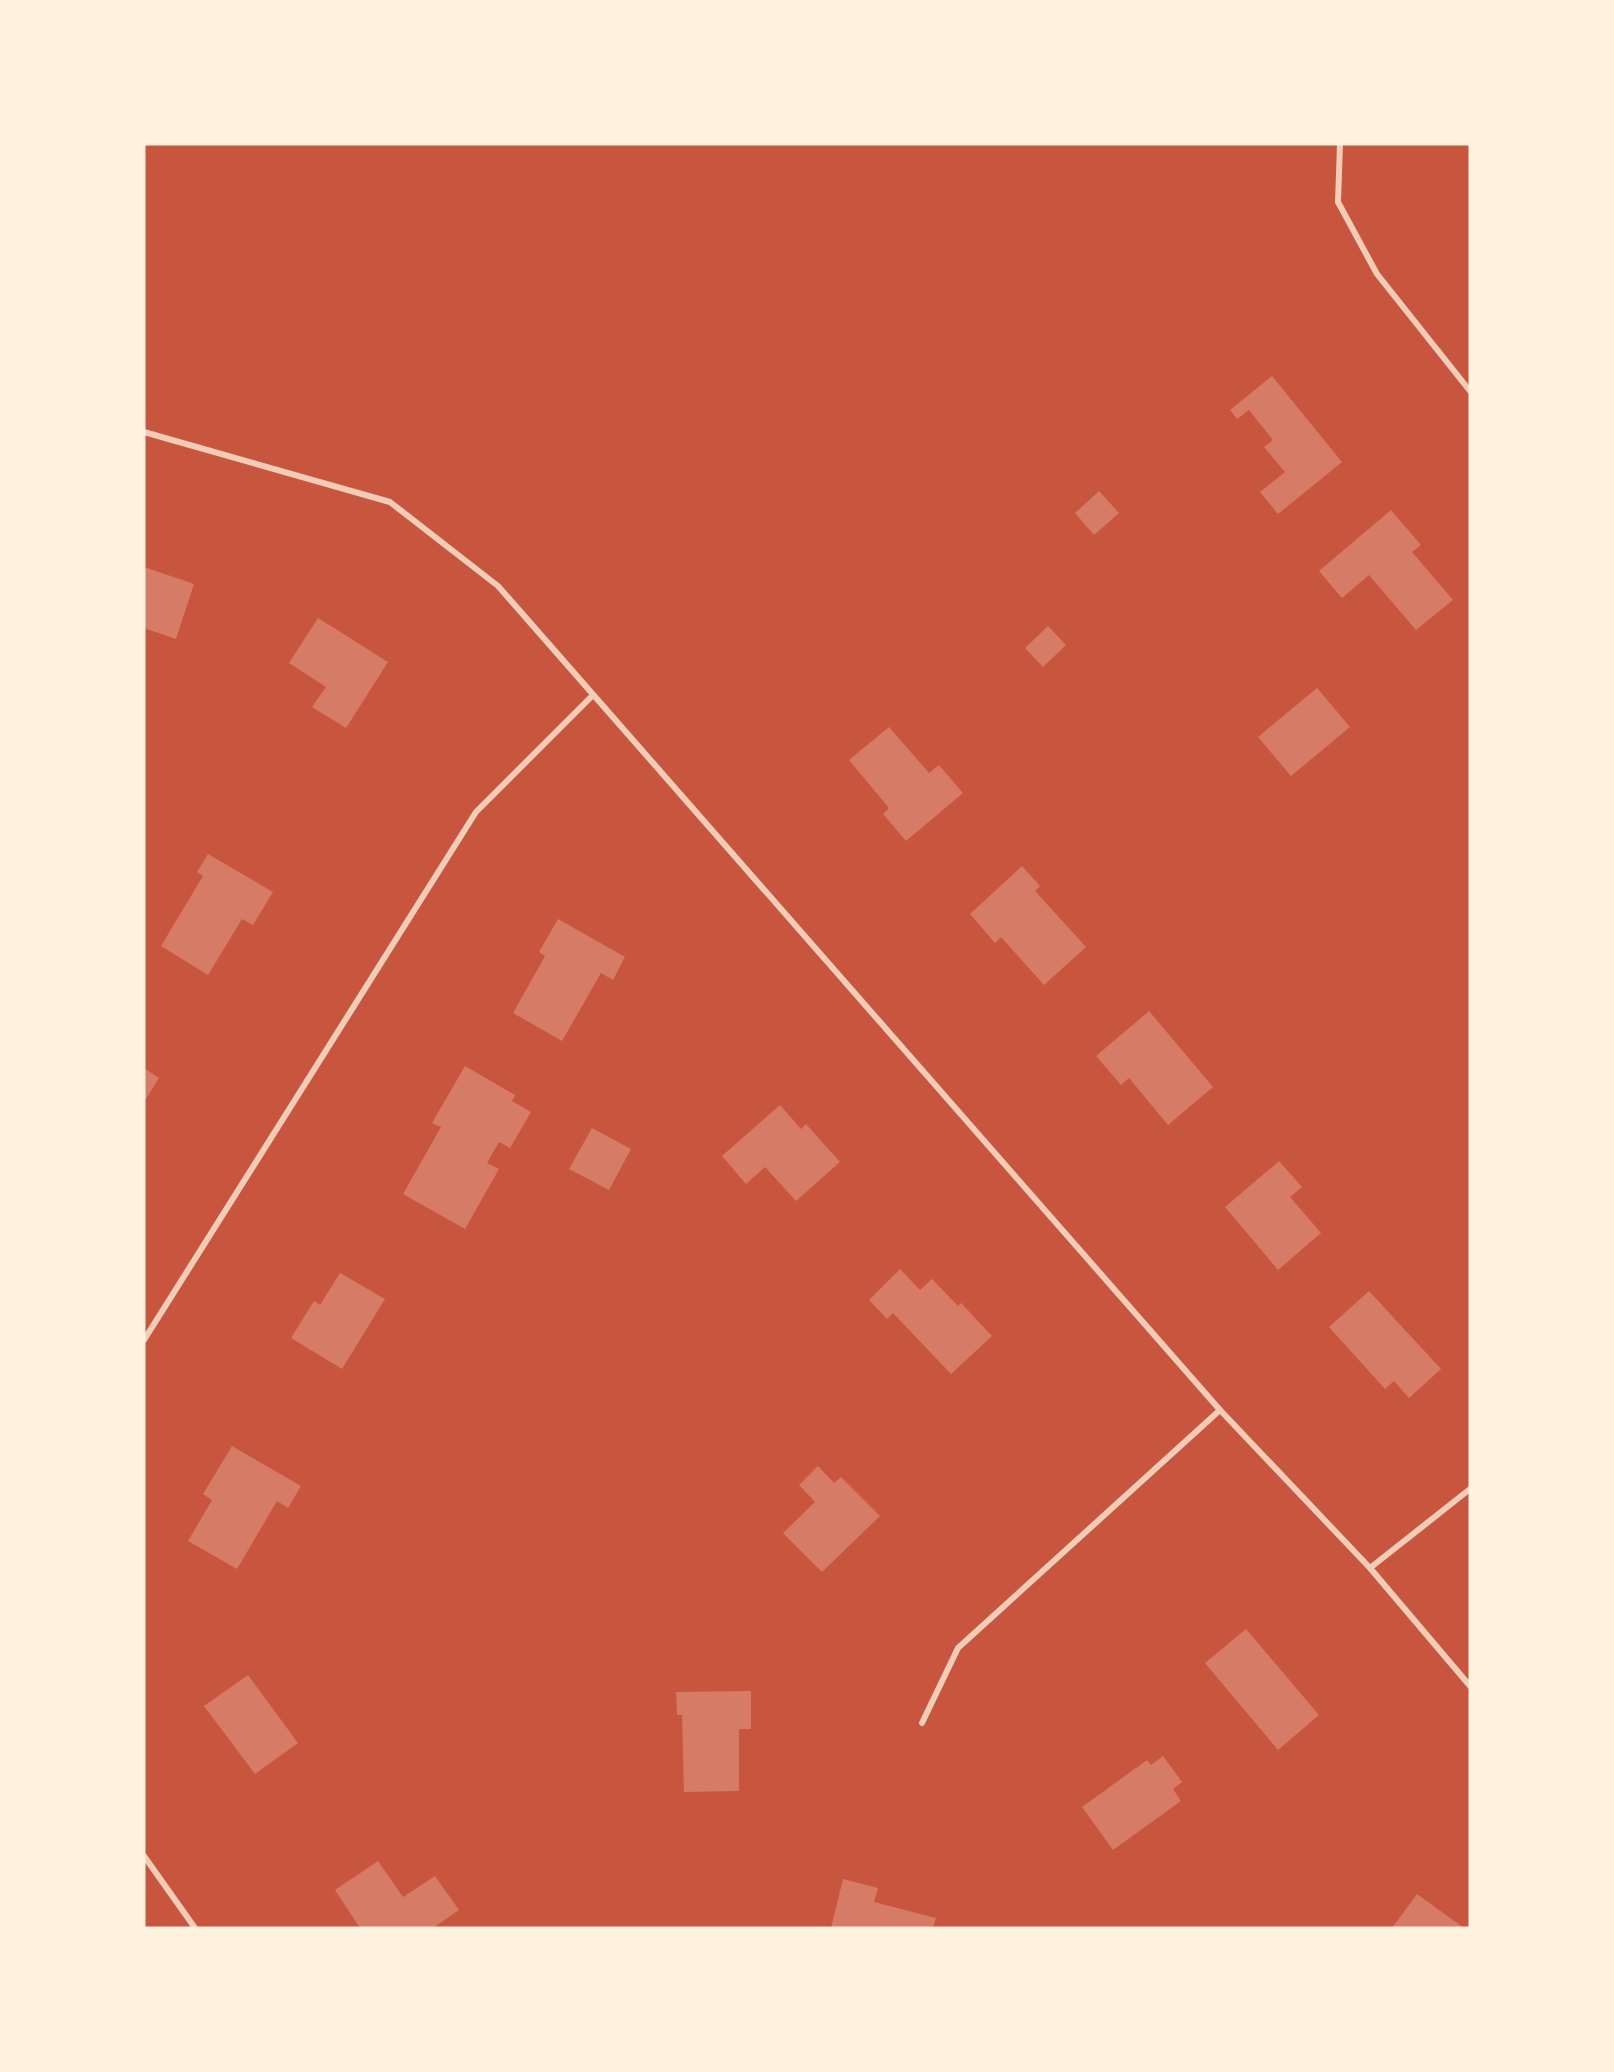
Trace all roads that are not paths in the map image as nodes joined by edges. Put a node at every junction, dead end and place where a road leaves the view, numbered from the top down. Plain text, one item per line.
1 (1340, 144) edge
2 (1470, 391) edge
3 (144, 432) edge
4 (593, 695) junction
5 (144, 1340) edge
6 (1220, 1410) junction
7 (1470, 1489) edge
8 (1370, 1568) junction
9 (1470, 1686) edge
10 (922, 1723) dead end
11 (144, 1856) edge
12 (195, 1928) edge

1 - 2 street
3 - 4 street
4 - 5 street
4 - 6 street
6 - 8 street
6 - 10 street
7 - 8 street
8 - 9 street
11 - 12 street

